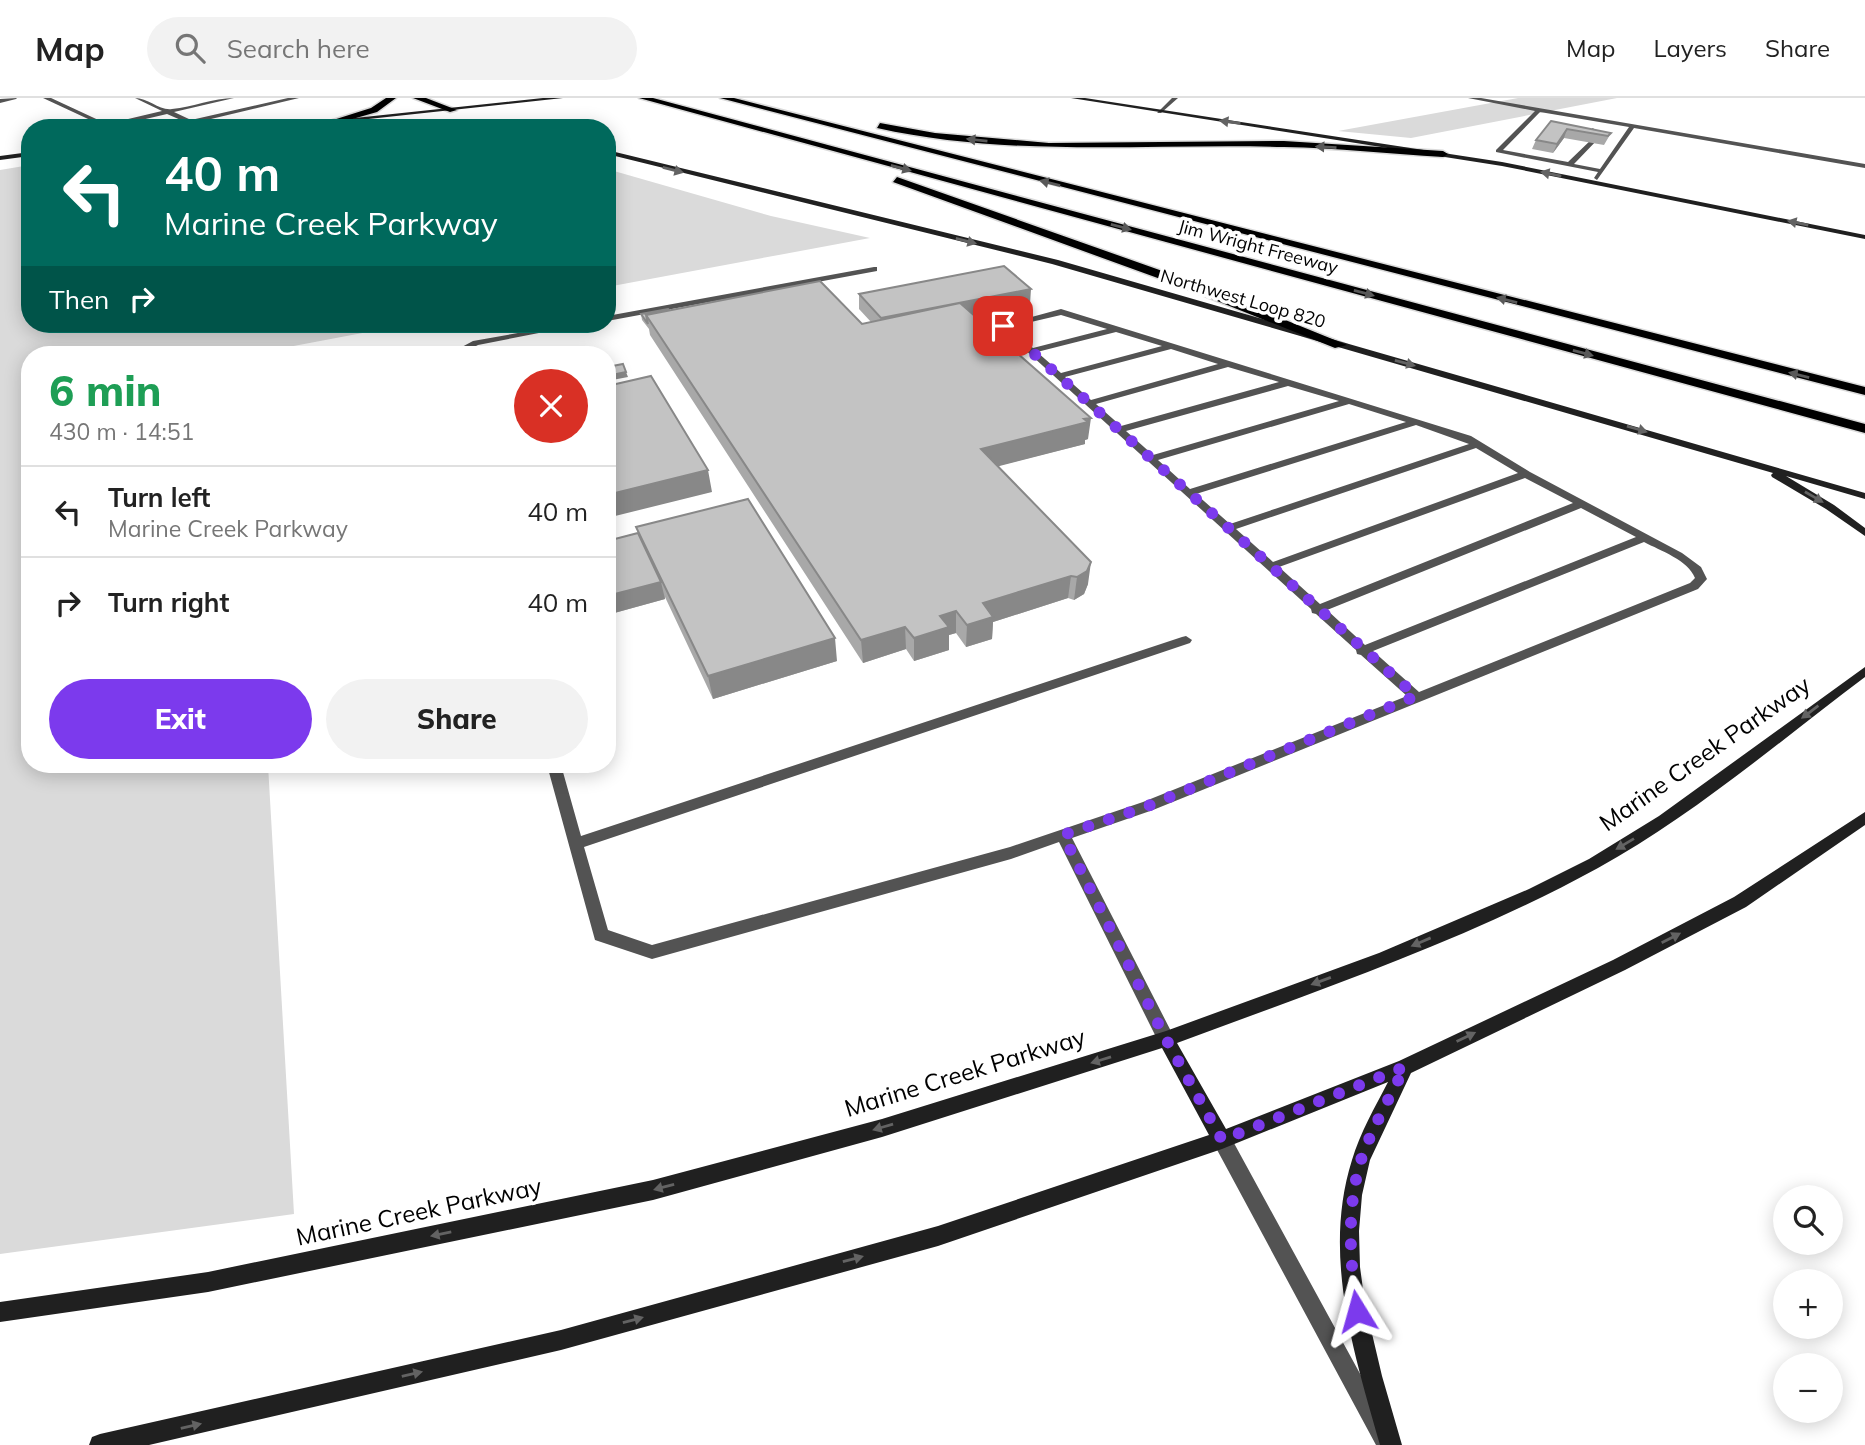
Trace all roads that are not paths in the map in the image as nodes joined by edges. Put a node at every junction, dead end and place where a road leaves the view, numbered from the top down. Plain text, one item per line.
1 (14, 98) edge
2 (46, 98) edge
3 (138, 98) edge
4 (192, 98) edge
5 (234, 98) edge
6 (296, 98) edge
7 (393, 98) edge
8 (417, 98) edge
9 (560, 98) edge
10 (643, 98) edge
11 (724, 98) edge
12 (749, 98) edge
13 (1074, 98) edge
14 (1175, 98) edge
15 (1471, 98) edge
16 (66, 100) dead end
17 (0, 101) edge
18 (57, 103) junction
19 (206, 104) junction
20 (453, 110) junction
21 (693, 111) junction
22 (1538, 111) junction
23 (1158, 112) junction
24 (169, 113) junction
25 (429, 113) junction
26 (88, 119) edge
27 (141, 119) edge
28 (183, 119) edge
29 (206, 119) edge
30 (342, 119) edge
31 (358, 119) edge
32 (396, 119) edge
33 (483, 119) edge
34 (1601, 122) junction
35 (1632, 127) junction
36 (1546, 148) edge
37 (616, 154) edge
38 (1443, 154) junction
39 (21, 155) edge
40 (0, 158) edge
41 (1537, 159) junction
42 (21, 162) edge
43 (0, 165) edge
44 (1569, 165) junction
45 (1865, 166) edge
46 (1602, 171) junction
47 (1594, 182) junction
48 (1865, 237) edge
49 (874, 269) dead end
50 (616, 317) edge
51 (1119, 329) junction
52 (531, 333) edge
53 (1340, 345) junction
54 (470, 346) edge
55 (1173, 346) junction
56 (1031, 351) junction
57 (1227, 364) junction
58 (1059, 376) junction
59 (1287, 383) junction
60 (1865, 391) edge
61 (1347, 402) junction
62 (1088, 403) junction
63 (1413, 423) junction
64 (1865, 429) edge
65 (1118, 430) junction
66 (1478, 444) junction
67 (1150, 459) junction
68 (1760, 465) junction
69 (1526, 474) junction
70 (1187, 493) junction
71 (1865, 496) edge
72 (1584, 503) junction
73 (1227, 529) junction
74 (1865, 533) edge
75 (1646, 537) junction
76 (1269, 568) junction
77 (1316, 610) junction
78 (1186, 640) dead end
79 (1362, 651) junction
80 (1865, 671) edge
81 (1416, 696) junction
82 (556, 773) edge
83 (1865, 818) edge
84 (1063, 835) junction
85 (576, 844) junction
86 (1166, 1039) junction
87 (1405, 1067) junction
88 (1222, 1140) junction
89 (0, 1312) edge
90 (100, 1445) edge
91 (1390, 1445) edge

1 - 17 lane
2 - 18 lane
3 - 24 lane
4 - 19 lane
5 - 19 lane
6 - 29 lane
7 - 30 highway
8 - 20 highway
9 - 20 main road
10 - 21 highway, Jim Wright Freeway
60 -> 11 highway, Jim Wright Freeway
38 -> 12 highway
13 - 23 main road
14 - 23 lane
15 - 22 lane
16 - 18 lane
18 - 26 lane
19 - 24 lane
20 - 25 main road
20 - 33 main road
21 - 53 highway
21 -> 64 highway, Jim Wright Freeway
22 - 34 lane
22 - 41 lane
38 -> 23 main road
24 - 27 lane
24 - 28 lane
25 - 31 main road
25 - 32 main road
34 - 35 lane
34 - 44 lane
35 - 45 lane
35 - 46 lane
36 - 41 lane
37 -> 53 main road, Northwest Loop 820
47 -> 38 main road
39 - 40 main road
41 - 44 lane
42 - 43 main road
44 - 46 lane
46 - 47 lane
48 -> 47 main road
49 - 50 lane
51 - 55 lane
51 - 56 lane
51 - 56 lane
52 - 54 lane
53 -> 68 main road, Northwest Loop 820
55 - 57 lane
55 - 58 lane
56 - 58 lane
57 - 59 lane
57 - 62 lane
58 - 62 lane
59 - 61 lane
59 - 65 lane
61 - 63 lane
61 - 67 lane
62 - 65 lane
63 - 66 lane
63 - 70 lane
65 - 67 lane
66 - 69 lane
66 - 73 lane
67 - 70 lane
68 - 71 main road, Northwest Loop 820
68 -> 74 main road
69 - 72 lane
69 - 76 lane
70 - 73 lane
72 - 75 lane
72 - 77 lane
73 - 76 lane
75 - 79 lane
75 - 81 lane
76 - 77 lane
77 - 79 lane
78 - 85 lane
79 - 81 lane
80 -> 86 main road, Marine Creek Parkway
81 - 84 lane
82 - 85 lane
87 -> 83 main road
84 - 85 lane
84 - 86 lane
86 - 88 main road
86 -> 89 main road, Marine Creek Parkway
87 - 88 main road
87 - 91 main road
90 -> 88 main road
88 - 91 lane

